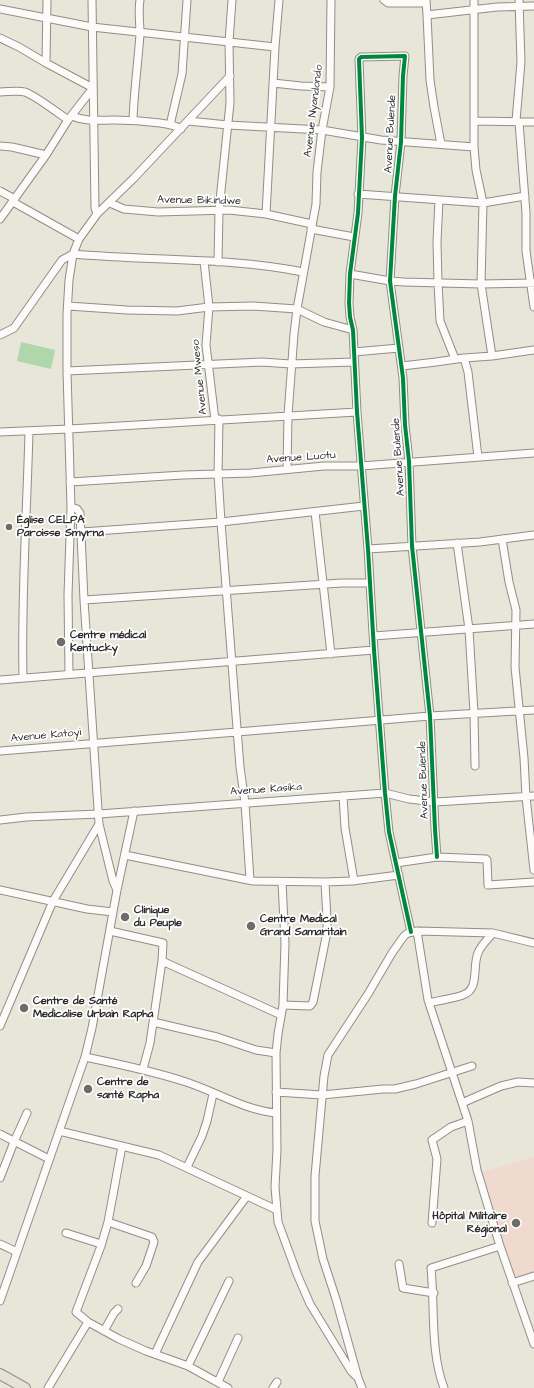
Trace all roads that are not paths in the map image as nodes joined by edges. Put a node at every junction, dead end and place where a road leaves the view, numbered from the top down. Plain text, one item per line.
1 (47, 0) edge
2 (92, 0) edge
3 (140, 0) edge
4 (187, 0) edge
5 (232, 0) edge
6 (279, 0) edge
7 (331, 0) edge
8 (384, 0) edge
9 (474, 0) edge
10 (426, 1) edge
11 (519, 3) edge
12 (534, 6) edge
13 (0, 9) edge
14 (475, 9) junction
15 (427, 15) junction
16 (47, 19) junction
17 (92, 27) junction
18 (140, 32) junction
19 (184, 37) junction
20 (0, 38) edge
21 (229, 42) junction
22 (275, 47) junction
23 (46, 63) junction
24 (230, 76) junction
25 (273, 82) junction
26 (330, 87) junction
27 (93, 88) junction
28 (0, 92) edge
29 (70, 118) junction
30 (134, 120) junction
31 (94, 121) junction
32 (188, 121) junction
33 (474, 121) junction
34 (518, 122) junction
35 (534, 122) edge
36 (170, 125) junction
37 (228, 125) junction
38 (271, 127) junction
39 (181, 129) junction
40 (322, 130) junction
41 (362, 138) junction
42 (401, 142) junction
43 (441, 144) junction
44 (0, 146) edge
45 (474, 147) junction
46 (46, 155) junction
47 (0, 191) edge
48 (358, 194) junction
49 (395, 196) junction
50 (525, 196) junction
51 (439, 200) junction
52 (14, 201) junction
53 (110, 203) junction
54 (483, 203) junction
55 (219, 210) junction
56 (530, 212) edge
57 (97, 214) junction
58 (266, 214) junction
59 (0, 219) edge
60 (311, 226) junction
61 (354, 237) junction
62 (79, 238) junction
63 (73, 254) junction
64 (204, 261) junction
65 (218, 262) junction
66 (303, 272) junction
67 (350, 274) junction
68 (390, 281) junction
69 (438, 283) junction
70 (532, 283) edge
71 (481, 284) junction
72 (68, 306) junction
73 (209, 307) junction
74 (534, 308) edge
75 (297, 309) junction
76 (353, 330) junction
77 (0, 335) edge
78 (399, 348) junction
79 (534, 350) edge
80 (354, 352) junction
81 (492, 356) junction
82 (464, 358) junction
83 (455, 359) junction
84 (354, 362) junction
85 (208, 364) junction
86 (291, 364) junction
87 (402, 366) junction
88 (67, 372) junction
89 (357, 412) junction
90 (288, 415) junction
91 (217, 420) junction
92 (68, 429) junction
93 (29, 431) junction
94 (0, 432) edge
95 (534, 453) edge
96 (478, 457) junction
97 (409, 462) junction
98 (361, 466) junction
99 (287, 469) junction
100 (218, 474) junction
101 (70, 482) junction
102 (364, 506) junction
103 (71, 507) junction
104 (315, 512) junction
105 (220, 522) junction
106 (82, 532) junction
107 (534, 535) edge
108 (502, 539) junction
109 (457, 543) junction
110 (412, 546) junction
111 (368, 548) junction
112 (370, 583) junction
113 (323, 584) junction
114 (226, 590) junction
115 (84, 600) junction
116 (534, 624) edge
117 (517, 625) junction
118 (469, 629) junction
119 (421, 633) junction
120 (374, 636) junction
121 (374, 650) junction
122 (331, 654) junction
123 (231, 662) junction
124 (89, 672) junction
125 (69, 674) junction
126 (22, 677) junction
127 (0, 680) edge
128 (534, 710) edge
129 (520, 711) junction
130 (474, 713) junction
131 (430, 716) junction
132 (380, 719) junction
133 (237, 732) junction
134 (93, 743) junction
135 (0, 750) edge
136 (475, 766) dead end
137 (385, 793) junction
138 (343, 796) junction
139 (530, 797) edge
140 (434, 802) junction
141 (245, 803) junction
142 (134, 811) junction
143 (99, 814) junction
144 (0, 820) edge
145 (100, 824) junction
146 (124, 855) junction
147 (437, 857) junction
148 (396, 863) junction
149 (534, 870) edge
150 (399, 875) junction
151 (250, 880) junction
152 (354, 881) junction
153 (282, 882) junction
154 (324, 882) junction
155 (534, 882) edge
156 (0, 890) edge
157 (117, 890) junction
158 (53, 901) junction
159 (113, 912) junction
160 (110, 930) junction
161 (414, 932) junction
162 (493, 933) junction
163 (534, 943) edge
164 (162, 961) junction
165 (429, 1003) junction
166 (283, 1005) junction
167 (282, 1015) junction
168 (153, 1022) junction
169 (0, 1026) edge
170 (276, 1053) junction
171 (85, 1057) junction
172 (472, 1066) dead end
173 (143, 1069) junction
174 (451, 1073) junction
175 (534, 1083) edge
176 (276, 1092) junction
177 (213, 1094) junction
178 (322, 1095) junction
179 (462, 1103) junction
180 (27, 1113) dead end
181 (276, 1113) junction
182 (468, 1121) junction
183 (59, 1131) junction
184 (0, 1134) edge
185 (14, 1142) junction
186 (122, 1146) junction
187 (49, 1159) junction
188 (187, 1167) junction
189 (0, 1178) edge
190 (247, 1196) junction
191 (277, 1210) junction
192 (108, 1222) junction
193 (432, 1223) dead end
194 (66, 1233) dead end
195 (0, 1244) edge
196 (101, 1244) junction
197 (500, 1246) junction
198 (17, 1252) junction
199 (399, 1264) dead end
200 (534, 1276) edge
201 (229, 1281) dead end
202 (136, 1283) dead end
203 (512, 1283) junction
204 (434, 1293) junction
205 (0, 1301) edge
206 (118, 1309) dead end
207 (88, 1322) junction
208 (104, 1331) junction
209 (238, 1338) dead end
210 (534, 1344) edge
211 (155, 1354) junction
212 (188, 1366) junction
213 (0, 1374) edge
214 (358, 1378) junction
215 (218, 1382) junction
216 (25, 1388) edge
217 (48, 1388) edge
218 (228, 1388) edge
219 (362, 1388) edge
220 (444, 1388) edge

1 - 16 street
2 - 17 street
3 - 18 street
4 - 19 street
5 - 21 street
6 - 22 street
7 - 26 street, Avenue Nyandondo
8 - 10 street
9 - 14 street
10 - 15 street
11 - 12 street
11 - 14 street
11 - 34 street
13 - 16 street
14 - 15 street
14 - 33 street
15 - 43 street
16 - 17 street
16 - 23 street
17 - 18 street
17 - 27 street
18 - 19 street
18 - 30 street
19 - 21 street
19 - 36 street
20 - 23 street
21 - 22 street
21 - 24 street
22 - 25 street
23 - 27 street
24 - 32 street
24 - 37 street
25 - 26 street
25 - 38 street
26 - 40 street, Avenue Nyandondo
27 - 29 street
27 - 31 street
28 - 29 street
29 - 31 street
29 - 46 street
30 - 31 street
30 - 36 street
31 - 57 street
32 - 37 street
32 - 39 street
33 - 34 street
33 - 45 street
34 - 35 street
34 - 50 street
36 - 39 street
37 - 38 street
37 - 55 street
38 - 40 street
38 - 58 street
39 - 53 street
40 - 41 street
40 - 60 street, Avenue Nyandondo
41 - 42 street
41 - 42 street, Avenue Bulende
41 - 48 street
42 - 43 street
42 - 49 street, Avenue Bulende
43 - 45 street
44 - 46 street
45 - 54 street
46 - 52 street
47 - 52 street
48 - 49 street
48 - 61 street
49 - 51 street
49 - 68 street, Avenue Bulende
50 - 54 street
50 - 56 street
51 - 54 street
51 - 69 street
52 - 59 street
52 - 62 street
53 - 55 street, Avenue Bikindwe
53 - 57 street
54 - 71 street
55 - 58 street, Avenue Bikindwe
55 - 65 street
56 - 70 street
57 - 62 street
58 - 60 street, Avenue Bikindwe
60 - 61 street, Avenue Bikindwe
60 - 66 street, Avenue Nyandondo
61 - 67 street
62 - 63 street
63 - 64 street
63 - 72 street
63 - 77 street
64 - 65 street
64 - 73 street, Avenue Mweso
65 - 66 street
66 - 75 street, Avenue Nyandondo
67 - 68 street
67 - 76 street
68 - 69 street
68 - 78 street, Avenue Bulende
69 - 71 street
69 - 83 street
70 - 71 street
70 - 74 street
71 - 81 street
72 - 73 street
72 - 88 street
73 - 75 street
73 - 85 street, Avenue Mweso
75 - 76 street
75 - 86 street, Avenue Nyandondo
76 - 80 street
78 - 80 street
78 - 87 street, Avenue Bulende
79 - 81 street
80 - 84 street
81 - 82 street
82 - 83 street
82 - 96 street
83 - 87 street
84 - 86 street
84 - 89 street
85 - 86 street
85 - 88 street
85 - 91 street, Avenue Mweso
86 - 90 street, Avenue Nyandondo
87 - 97 street, Avenue Bulende
88 - 92 street
89 - 90 street
89 - 98 street
90 - 91 street
90 - 99 street, Avenue Nyandondo
91 - 92 street
91 - 100 street, Avenue Mweso
92 - 93 street
92 - 101 street
93 - 94 street
93 - 126 street
95 - 96 street, Avenue Luotu
96 - 97 street, Avenue Luotu
97 - 98 street, Avenue Luotu
97 - 110 street, Avenue Bulende
98 - 99 street, Avenue Luotu
98 - 102 street
99 - 100 street, Avenue Luotu
100 - 101 street, Avenue Luotu
100 - 105 street, Avenue Mweso
101 - 103 street
102 - 104 street
102 - 111 street
103 - 106 street
103 - 125 street
104 - 105 street
104 - 113 street
105 - 106 street
105 - 114 street, Avenue Mweso
106 - 115 street
107 - 108 street
108 - 109 street
108 - 117 street
109 - 110 street
109 - 118 street
110 - 111 street
110 - 119 street, Avenue Bulende
111 - 112 street
112 - 113 street
112 - 120 street
113 - 114 street
113 - 122 street
114 - 115 street
114 - 123 street, Avenue Mweso
115 - 124 street
116 - 117 street
117 - 118 street
117 - 129 street
118 - 119 street
118 - 130 street
119 - 120 street
119 - 131 street, Avenue Bulende
120 - 121 street
121 - 122 street
121 - 132 street
122 - 123 street
123 - 124 street
123 - 133 street, Avenue Mweso
124 - 125 street
124 - 134 street
125 - 126 street
126 - 127 street
128 - 129 street, Avenue Katoyi
129 - 130 street, Avenue Katoyi
129 - 139 street
130 - 131 street, Avenue Katoyi
130 - 136 street
131 - 132 street, Avenue Katoyi
131 - 140 street, Avenue Bulende
132 - 133 street, Avenue Katoyi
132 - 137 street
133 - 134 street, Avenue Katoyi
133 - 141 street, Avenue Mweso
134 - 135 street, Avenue Katoyi
134 - 143 street
137 - 138 street, Avenue Kasika
137 - 140 street, Avenue Kasika
137 - 148 street
138 - 141 street, Avenue Kasika
138 - 152 street
139 - 140 street, Avenue Kasika
139 - 149 street
140 - 147 street, Avenue Bulende
141 - 142 street, Avenue Kasika
141 - 151 street, Avenue Mweso
142 - 143 street, Avenue Kasika
142 - 146 street
143 - 144 street, Avenue Kasika
143 - 145 street
145 - 157 street
145 - 158 street
146 - 151 street
146 - 157 street
147 - 148 street
147 - 155 street
148 - 150 street
150 - 152 street
150 - 161 street
151 - 153 street
152 - 154 street
153 - 154 street
153 - 166 street
154 - 166 street
156 - 158 street
157 - 159 street
158 - 159 street
158 - 169 street
159 - 160 street
160 - 164 street
160 - 171 street
161 - 162 street
161 - 165 street
161 - 178 street
162 - 163 street
162 - 165 street
164 - 167 street
164 - 168 street
165 - 174 street
166 - 167 street
167 - 170 street
168 - 170 street
168 - 173 street
170 - 176 street
171 - 173 street
171 - 183 street
172 - 174 street
173 - 177 street
174 - 178 street
174 - 179 street
175 - 179 street
176 - 178 street
176 - 181 street
177 - 181 street
177 - 188 street
178 - 214 street
179 - 182 street
180 - 185 street
181 - 191 street
182 - 193 street
182 - 197 street
183 - 186 street
183 - 187 street
184 - 185 street
185 - 187 street
185 - 189 street
186 - 188 street
186 - 192 street
187 - 198 street
188 - 190 street
190 - 191 street
190 - 211 street
191 - 214 street
192 - 196 street
192 - 202 street
194 - 196 street
195 - 198 street
196 - 207 street
197 - 203 street
197 - 204 street
198 - 205 street
199 - 204 street
200 - 203 street
201 - 212 street
203 - 210 street
204 - 220 street
206 - 208 street
207 - 208 street
207 - 217 street
208 - 211 street
209 - 215 street
211 - 212 street
212 - 215 street
213 - 216 highway
214 - 219 street
215 - 218 street

